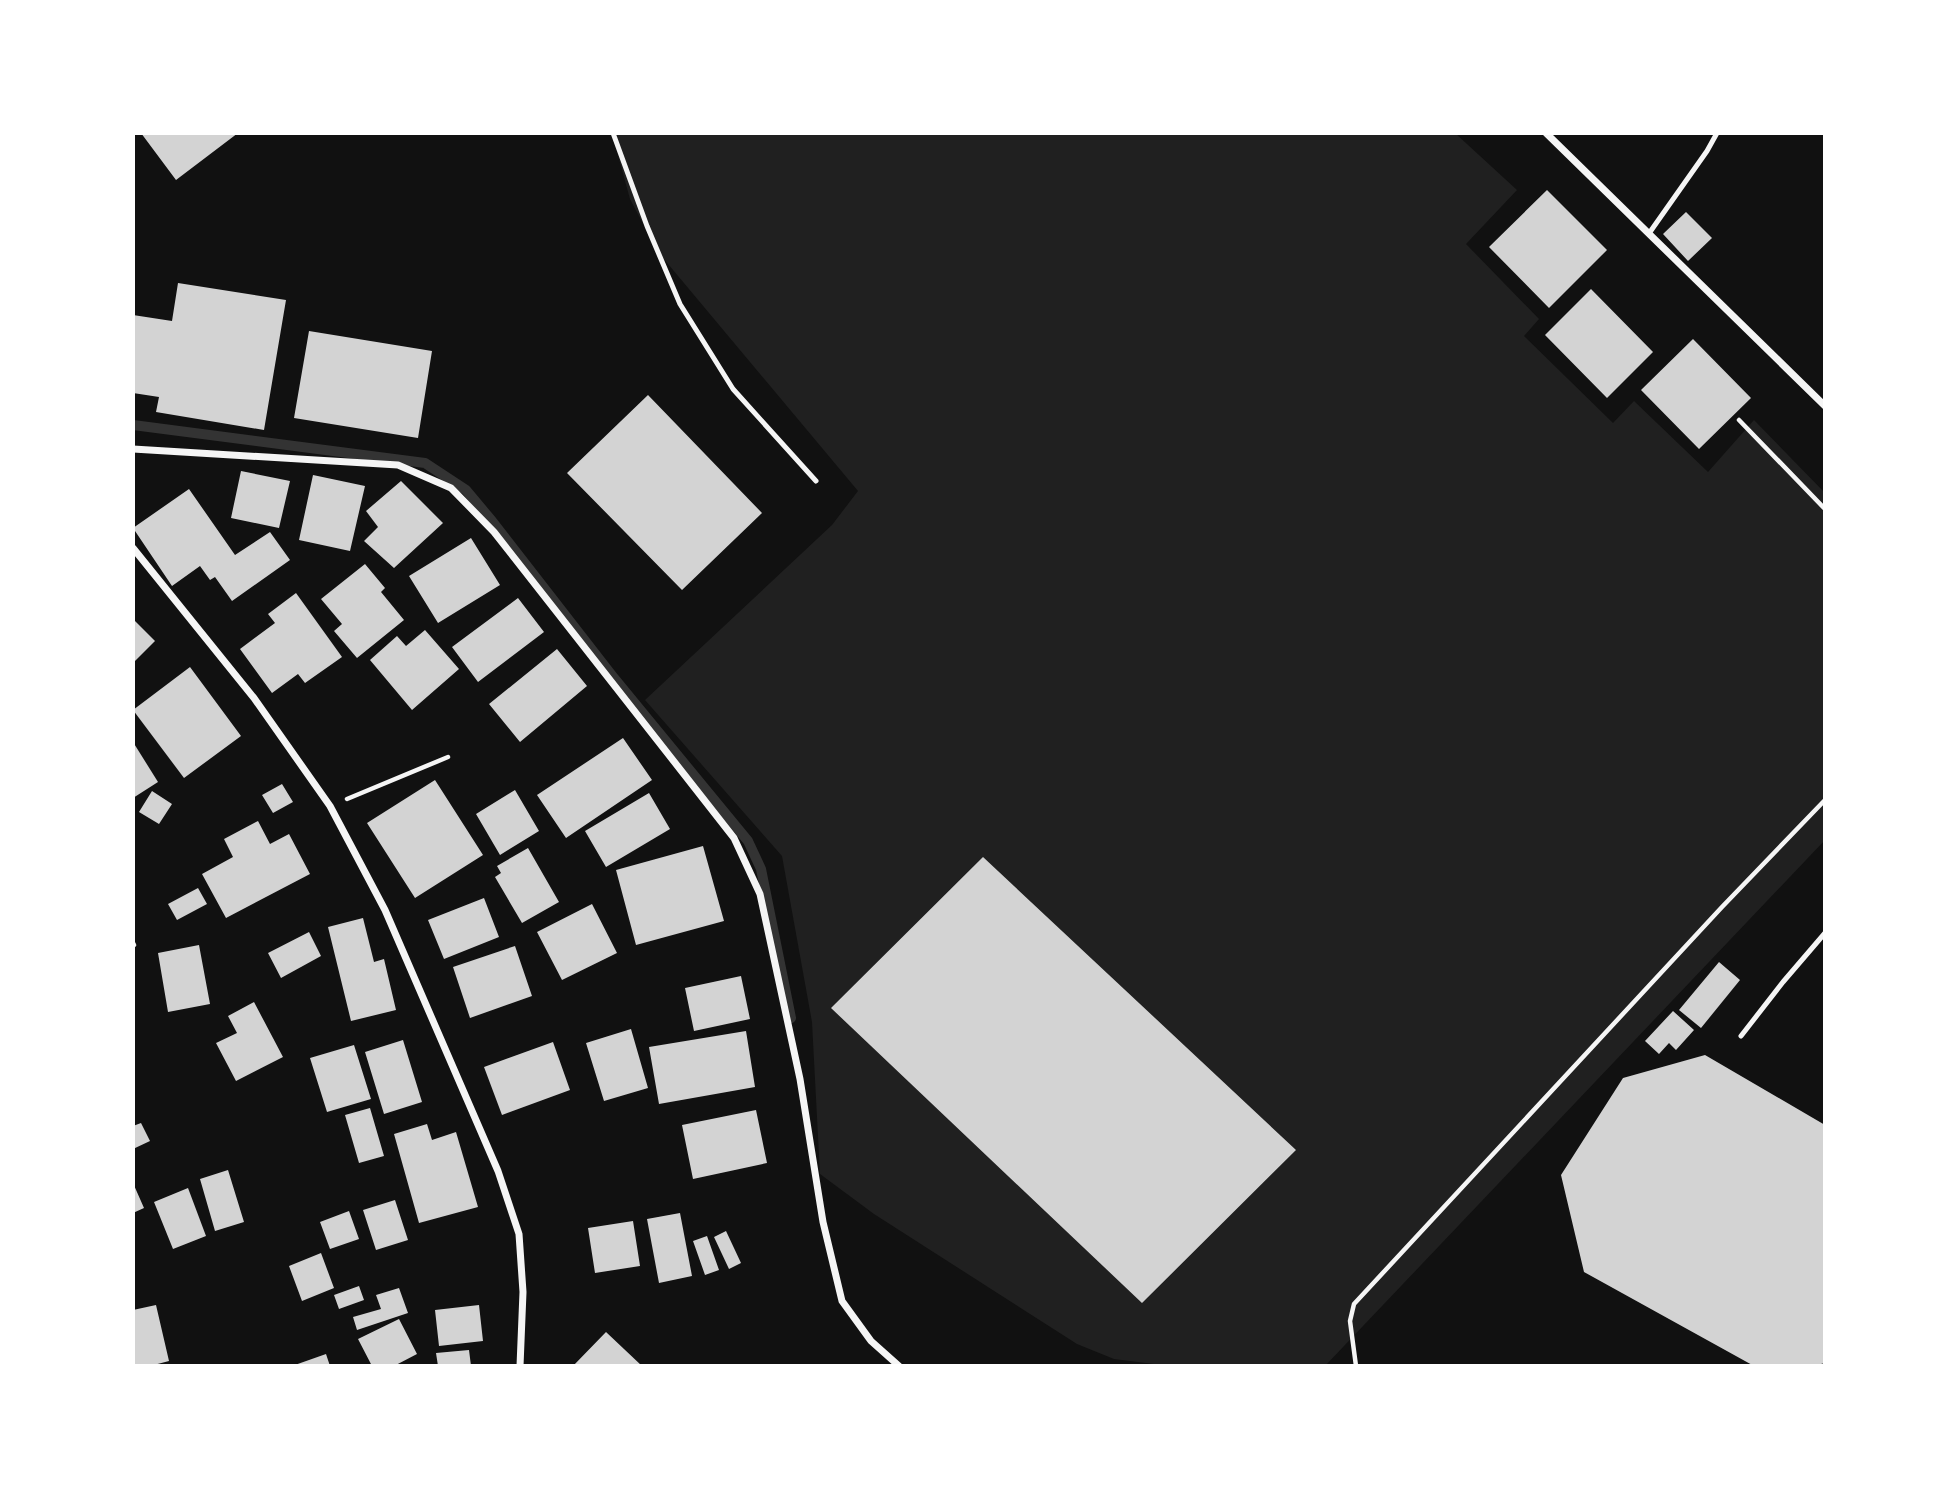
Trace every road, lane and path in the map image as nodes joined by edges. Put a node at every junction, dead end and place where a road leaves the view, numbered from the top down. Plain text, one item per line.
1 (613, 133) edge
2 (1546, 133) edge
3 (1717, 133) edge
4 (1650, 232) junction
5 (1825, 406) edge
6 (1739, 420) dead end
7 (133, 449) edge
8 (816, 481) dead end
9 (1825, 509) edge
10 (133, 548) edge
11 (448, 757) dead end
12 (1825, 800) edge
13 (330, 806) junction
14 (1825, 933) edge
15 (1741, 1037) dead end
16 (520, 1366) edge
17 (899, 1366) edge
18 (1356, 1366) edge

1 - 8 lane
2 - 4 street
3 - 4 lane
4 - 5 street
6 - 9 path
7 - 17 street
10 - 13 street
11 - 13 path
12 - 18 path
13 - 16 street
14 - 15 lane

